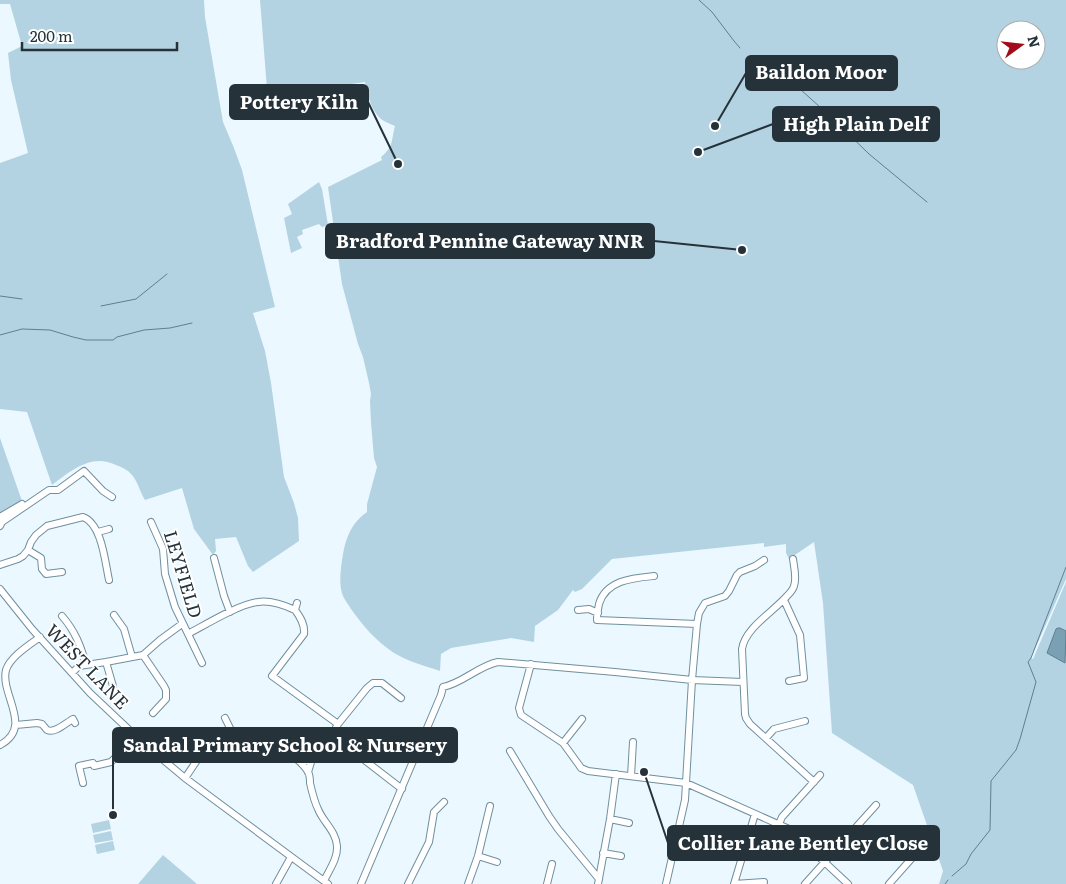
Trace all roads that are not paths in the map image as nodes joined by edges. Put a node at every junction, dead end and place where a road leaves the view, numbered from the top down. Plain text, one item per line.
1 (112, 497) dead end
2 (22, 504) dead end
3 (0, 518) edge
4 (151, 522) dead end
5 (0, 526) edge
6 (109, 529) dead end
7 (99, 535) junction
8 (28, 550) junction
9 (214, 558) dead end
10 (793, 559) dead end
11 (764, 560) dead end
12 (0, 565) edge
13 (62, 572) dead end
14 (654, 576) dead end
15 (109, 580) dead end
16 (0, 589) edge
17 (784, 600) junction
18 (297, 603) dead end
19 (295, 610) junction
20 (578, 610) dead end
21 (230, 612) junction
22 (114, 615) dead end
23 (62, 616) dead end
24 (597, 617) junction
25 (182, 624) junction
26 (697, 624) junction
27 (188, 634) junction
28 (40, 637) junction
29 (143, 655) junction
30 (132, 657) junction
31 (106, 662) junction
32 (202, 663) dead end
33 (531, 664) junction
34 (86, 665) junction
35 (72, 673) junction
36 (692, 680) junction
37 (789, 681) dead end
38 (743, 682) junction
39 (113, 686) dead end
40 (400, 698) dead end
41 (153, 713) dead end
42 (225, 718) dead end
43 (582, 719) dead end
44 (805, 720) dead end
45 (75, 724) dead end
46 (338, 724) junction
47 (16, 725) junction
48 (232, 732) junction
49 (332, 735) junction
50 (766, 738) junction
51 (633, 742) dead end
52 (143, 743) junction
53 (564, 743) junction
54 (0, 745) edge
55 (510, 751) dead end
56 (312, 759) junction
57 (300, 762) junction
58 (308, 772) junction
59 (616, 774) junction
60 (820, 775) dead end
61 (631, 776) junction
62 (185, 778) junction
63 (814, 782) junction
64 (83, 783) dead end
65 (686, 783) junction
66 (402, 789) junction
67 (444, 802) dead end
68 (876, 805) dead end
69 (490, 806) dead end
70 (755, 814) junction
71 (610, 819) junction
72 (629, 823) dead end
73 (779, 824) junction
74 (603, 853) junction
75 (478, 856) junction
76 (621, 856) dead end
77 (292, 857) junction
78 (912, 858) dead end
79 (496, 862) dead end
80 (825, 862) junction
81 (552, 864) dead end
82 (326, 882) edge
83 (598, 882) edge
84 (764, 882) dead end
85 (276, 884) edge
86 (361, 884) edge
87 (408, 884) edge
88 (468, 884) edge
89 (547, 884) edge
90 (666, 884) edge
91 (734, 884) edge
92 (806, 884) edge
93 (848, 884) edge
94 (889, 884) edge

1 - 5 street
2 - 3 street
4 - 25 street, LEYFIELD
6 - 7 street
7 - 8 street
7 - 15 street
8 - 12 street
8 - 13 street
9 - 21 street
10 - 17 street
11 - 26 street
14 - 24 street
16 - 28 street, WEST LANE
17 - 37 street
17 - 38 street
18 - 19 street
19 - 21 street
19 - 46 street
20 - 24 street
21 - 27 street
22 - 30 street
23 - 34 street
24 - 26 street
25 - 27 street, LEYFIELD
25 - 29 street
26 - 36 street
27 - 32 street, LEYFIELD
28 - 35 street, WEST LANE
28 - 47 street
29 - 30 street
29 - 41 street
30 - 31 street
31 - 34 street
31 - 39 street
33 - 36 street
33 - 53 street
33 - 66 street
34 - 35 street
35 - 52 street, WEST LANE
36 - 38 street
36 - 65 street
38 - 50 street
40 - 46 street
42 - 48 street
43 - 53 street
44 - 50 street
45 - 47 street
46 - 49 street
47 - 54 street
48 - 57 street
48 - 62 street
49 - 56 street
49 - 66 street
50 - 63 street
51 - 61 street
52 - 62 street, WEST LANE
52 - 64 street
53 - 59 street
55 - 83 street
56 - 57 street
56 - 58 street
57 - 58 street
58 - 82 street
59 - 61 street
59 - 71 street
60 - 63 street
61 - 65 street
62 - 77 street, WEST LANE
63 - 73 street
65 - 70 street
65 - 90 street
66 - 86 street
67 - 87 street
68 - 80 street
69 - 75 street
70 - 73 street
70 - 91 street
71 - 72 street
71 - 74 street
73 - 80 street
74 - 76 street
74 - 83 street
75 - 79 street
75 - 88 street
77 - 82 street, WEST LANE
77 - 85 street
78 - 94 street
80 - 92 street
80 - 93 street
81 - 89 street
84 - 91 street

